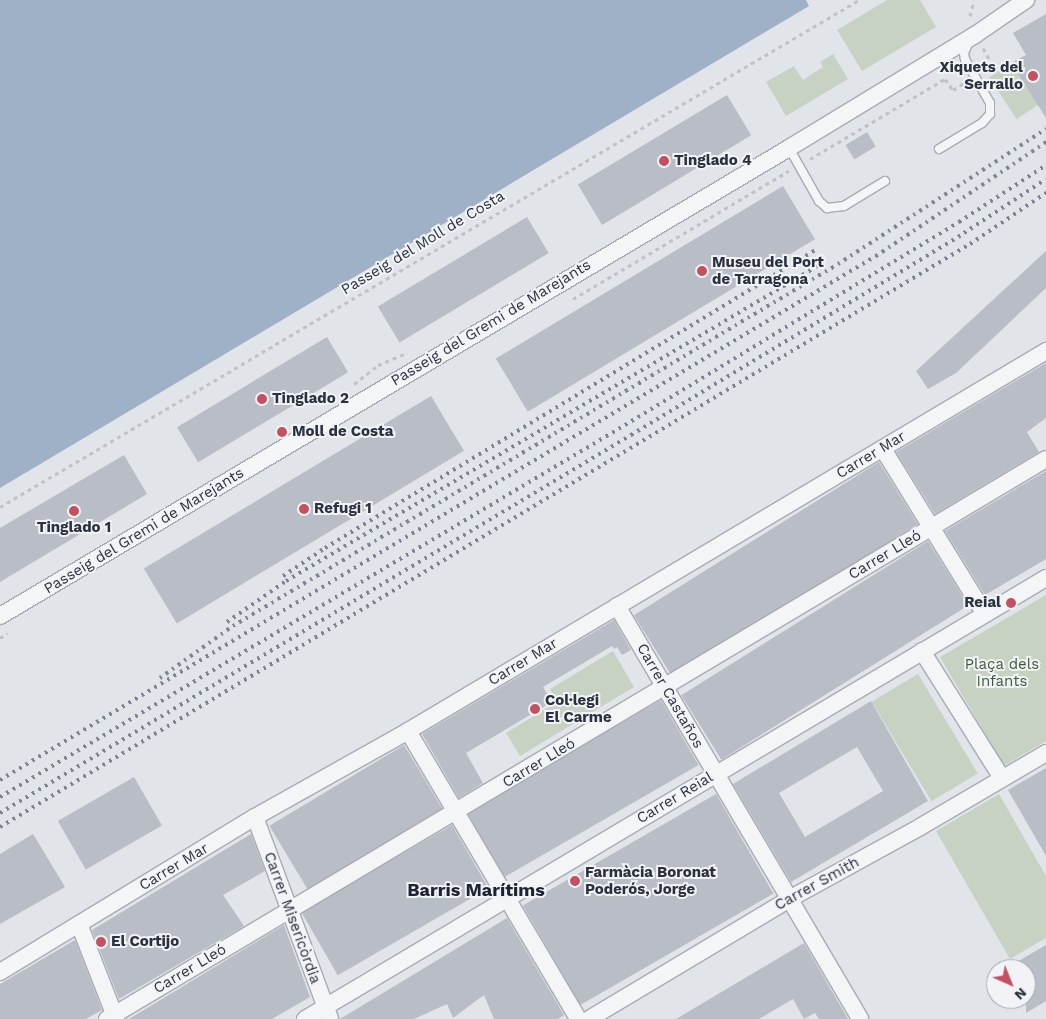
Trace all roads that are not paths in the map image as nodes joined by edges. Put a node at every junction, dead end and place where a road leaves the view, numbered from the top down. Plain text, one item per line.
1 (1005, 0) edge
2 (1026, 0) edge
3 (977, 34) junction
4 (789, 148) junction
5 (939, 149) dead end
6 (885, 181) dead end
7 (1046, 351) edge
8 (882, 449) junction
9 (1046, 460) edge
10 (931, 527) junction
11 (1046, 578) edge
12 (617, 606) junction
13 (985, 614) junction
14 (0, 616) edge
15 (922, 651) junction
16 (666, 688) junction
17 (408, 731) junction
18 (1046, 753) edge
19 (715, 774) junction
20 (1002, 778) junction
21 (457, 812) junction
22 (255, 817) junction
23 (506, 898) junction
24 (791, 898) junction
25 (288, 910) junction
26 (79, 924) junction
27 (0, 972) edge
28 (328, 1013) edge
29 (112, 1018) edge
30 (305, 1019) edge
31 (578, 1019) edge
32 (590, 1019) edge
33 (860, 1019) edge

1 - 3 street, Passeig del Gremi de Marejants
2 - 3 street, Passeig del Gremi de Marejants
3 - 4 street, Passeig del Gremi de Marejants
3 - 5 lane
4 - 6 lane
4 - 14 street, Passeig del Gremi de Marejants
7 - 8 street, Carrer Mar
8 - 10 street
8 - 12 street, Carrer Mar
9 - 10 street, Carrer Lleó
10 - 13 street
10 - 16 street, Carrer Lleó
11 - 13 street, Carrer Reial
12 - 16 street, Carrer Castaños
12 - 17 street, Carrer Mar
13 - 15 street, Carrer Reial
15 - 19 street, Carrer Reial
15 - 20 street
16 - 19 street, Carrer Castaños
16 - 21 street, Carrer Lleó
17 - 21 street
17 - 22 street, Carrer Mar
18 - 20 street, Carrer Smith
19 - 23 street, Carrer Reial
19 - 24 street, Carrer Castaños
20 - 24 street, Carrer Smith
21 - 23 street
21 - 25 street, Carrer Lleó
22 - 25 street, Carrer Misericòrdia
22 - 26 street, Carrer Mar
23 - 28 street, Carrer Reial
23 - 31 street
24 - 32 street, Carrer Smith
24 - 33 street, Carrer Castaños
25 - 28 street, Carrer Misericòrdia
25 - 29 street, Carrer Lleó
26 - 27 street, Carrer Mar
26 - 29 street
28 - 30 street, Carrer Reial

